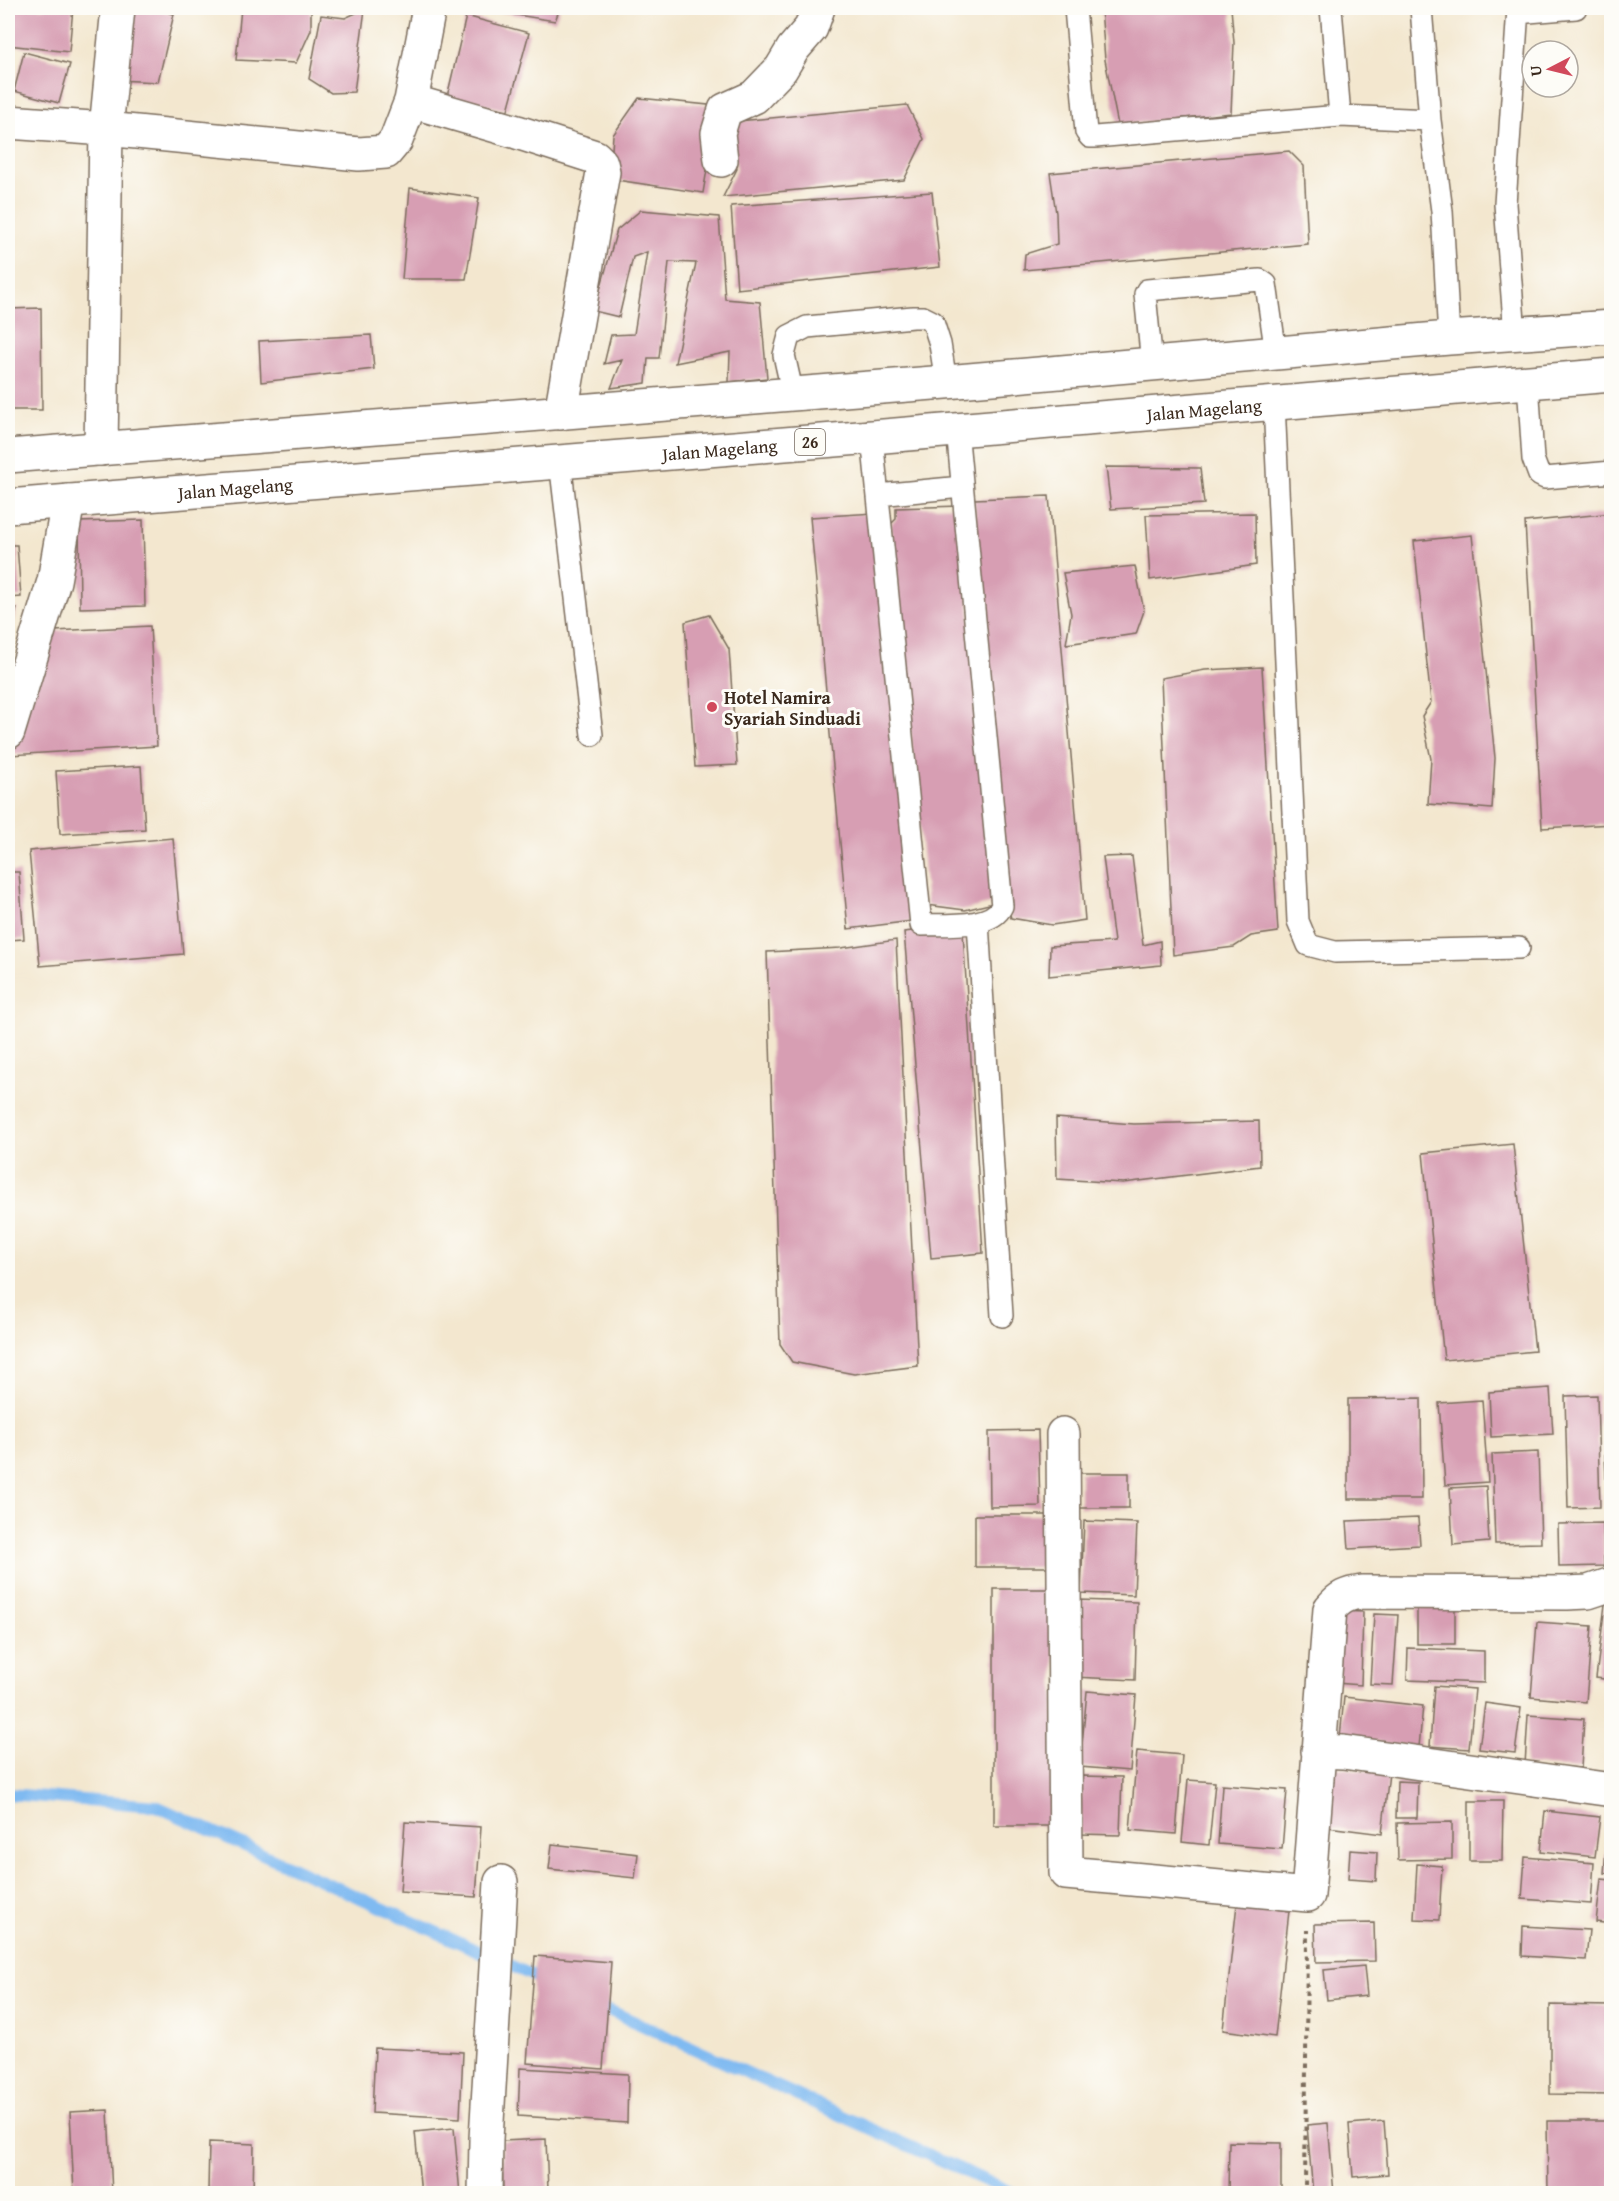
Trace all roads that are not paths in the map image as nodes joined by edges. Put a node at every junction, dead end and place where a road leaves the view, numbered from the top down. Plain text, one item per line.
1 (118, 8) edge
2 (429, 8) edge
3 (818, 8) edge
4 (1074, 8) edge
5 (1331, 8) edge
6 (1421, 8) edge
7 (1576, 8) edge
8 (1518, 10) edge
9 (411, 101) junction
10 (1340, 116) junction
11 (1430, 120) junction
12 (8, 122) edge
13 (106, 129) junction
14 (721, 160) dead end
15 (1611, 327) edge
16 (1515, 335) junction
17 (1449, 338) junction
18 (1276, 354) junction
19 (1152, 364) junction
20 (1611, 375) edge
21 (946, 382) junction
22 (1528, 382) junction
23 (868, 387) junction
24 (793, 395) junction
25 (1274, 403) junction
26 (561, 413) junction
27 (957, 429) junction
28 (872, 437) junction
29 (100, 449) junction
30 (8, 456) edge
31 (560, 461) junction
32 (1611, 472) edge
33 (963, 487) junction
34 (878, 495) junction
35 (68, 501) junction
36 (8, 506) edge
37 (8, 732) edge
38 (592, 735) dead end
39 (978, 922) junction
40 (1519, 948) dead end
41 (1002, 1316) dead end
42 (1063, 1434) dead end
43 (1611, 1584) edge
44 (1318, 1751) junction
45 (1611, 1790) edge
46 (501, 1882) dead end
47 (485, 2193) edge

1 - 13 street
2 - 9 street
3 - 14 street
4 - 10 lane
5 - 10 lane
6 - 11 lane
7 - 8 lane
8 - 16 lane
9 - 13 street
9 - 26 street
10 - 11 lane
11 - 17 lane
12 - 13 street
13 - 29 street
15 - 16 street
16 - 17 street
17 - 18 street
18 - 19 street
18 - 19 lane
19 - 21 street
20 - 22 street, Jalan Magelang / 26
21 - 23 street
21 - 24 lane
22 - 25 street, Jalan Magelang / 26
22 - 32 lane
23 - 24 street
23 - 28 street
24 - 26 street
25 - 27 street, Jalan Magelang / 26
25 - 40 lane
26 - 29 street
27 - 28 street, Jalan Magelang / 26
27 - 33 lane
28 - 31 street, Jalan Magelang / 26
28 - 34 lane
29 - 30 street
31 - 35 street, Jalan Magelang / 26
31 - 38 lane
33 - 34 lane
33 - 39 lane
34 - 39 lane
35 - 36 street, Jalan Magelang / 26
35 - 37 street
39 - 41 lane
42 - 44 street
43 - 44 street
44 - 45 street
46 - 47 street

